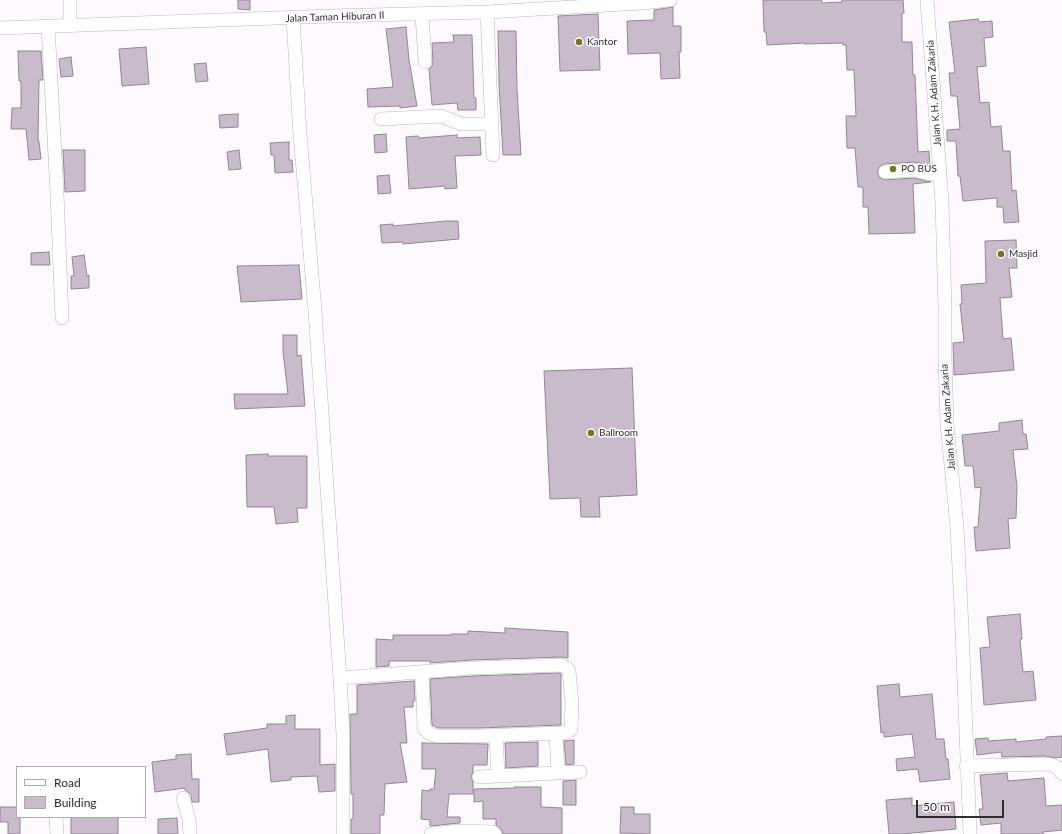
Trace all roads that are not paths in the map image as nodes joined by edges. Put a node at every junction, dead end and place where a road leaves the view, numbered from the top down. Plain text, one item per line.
1 (70, 0) edge
2 (670, 0) edge
3 (927, 0) edge
4 (488, 12) junction
5 (422, 15) junction
6 (293, 18) junction
7 (70, 25) junction
8 (48, 26) junction
9 (0, 28) edge
10 (425, 62) dead end
11 (381, 119) dead end
12 (491, 124) junction
13 (493, 155) dead end
14 (885, 172) dead end
15 (940, 174) junction
16 (62, 318) dead end
17 (422, 672) junction
18 (340, 678) junction
19 (556, 733) junction
20 (496, 735) junction
21 (966, 766) junction
22 (580, 772) dead end
23 (558, 773) junction
24 (1062, 774) edge
25 (498, 776) junction
26 (479, 777) dead end
27 (183, 798) dead end
28 (56, 818) edge
29 (57, 834) edge
30 (190, 834) edge
31 (343, 834) edge
32 (431, 834) edge
33 (495, 834) edge
34 (970, 834) edge

1 - 7 street
2 - 4 street, Jalan Taman Hiburan II
3 - 15 street, Jalan K.H. Adam Zakaria
4 - 5 street, Jalan Taman Hiburan II
4 - 12 street
5 - 6 street, Jalan Taman Hiburan II
5 - 10 street
6 - 7 street, Jalan Taman Hiburan II
6 - 18 street
7 - 8 street, Jalan Taman Hiburan II
8 - 9 street, Jalan Taman Hiburan II
8 - 16 street
11 - 12 street
12 - 13 street
14 - 15 street
15 - 21 street, Jalan K.H. Adam Zakaria
17 - 18 street
17 - 19 street
17 - 20 street
18 - 31 street
19 - 20 street
19 - 23 street
20 - 25 street
21 - 24 street
21 - 34 street, Jalan K.H. Adam Zakaria
22 - 23 street
23 - 25 street
25 - 26 street
27 - 30 street
28 - 29 street
32 - 33 street

